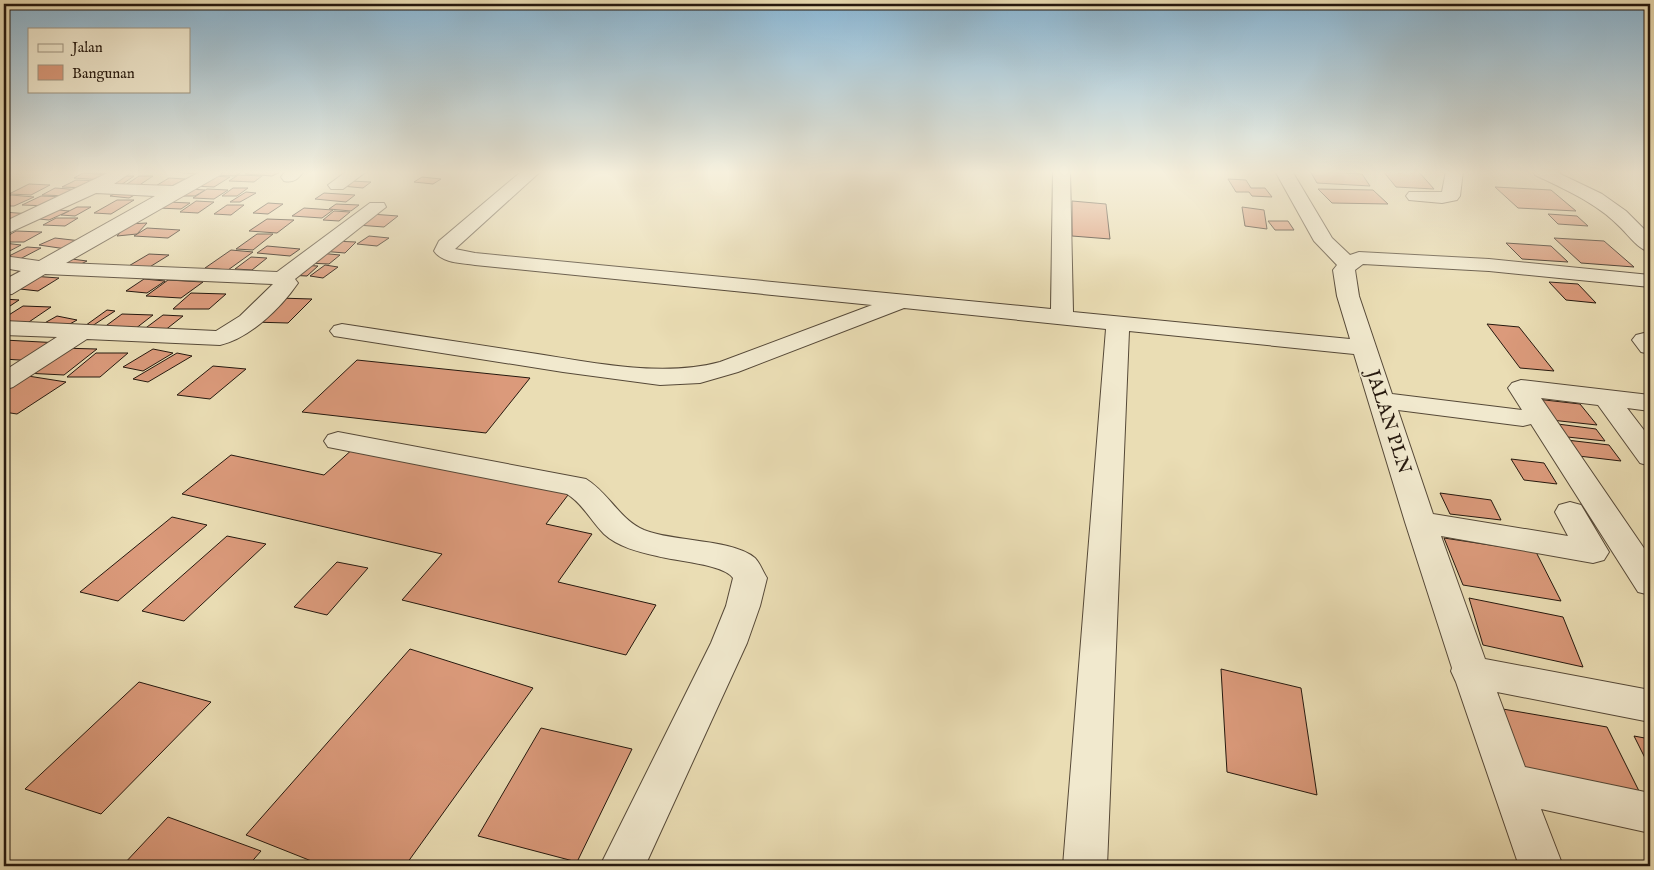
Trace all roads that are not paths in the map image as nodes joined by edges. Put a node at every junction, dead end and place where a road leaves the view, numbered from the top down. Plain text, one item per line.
1 (42, 212) edge
2 (141, 212) edge
3 (371, 212) edge
4 (484, 212) edge
5 (1062, 212) edge
6 (1307, 212) edge
7 (1614, 212) edge
8 (4, 229) edge
9 (1650, 246) edge
10 (4, 262) edge
11 (1348, 264) junction
12 (42, 268) junction
13 (282, 278) junction
14 (1650, 281) edge
15 (4, 289) edge
16 (904, 301) junction
17 (1062, 317) junction
18 (1118, 323) junction
19 (4, 328) edge
20 (342, 331) dead end
21 (82, 332) junction
22 (1365, 348) junction
23 (4, 382) edge
24 (1606, 398) junction
25 (1381, 400) junction
26 (1650, 403) edge
27 (1523, 418) dead end
28 (338, 441) dead end
29 (1650, 457) edge
30 (1570, 512) dead end
31 (1420, 522) junction
32 (1650, 583) edge
33 (1469, 671) junction
34 (1650, 706) edge
35 (1510, 784) junction
36 (1650, 813) edge
37 (622, 866) edge
38 (1085, 866) edge
39 (1541, 866) edge

1 - 8 street
2 - 12 street
3 - 13 street
4 - 16 street
5 - 17 street
6 - 11 street
7 - 9 street
10 - 12 street
11 - 14 street
11 - 22 street, JALAN PLN
12 - 13 street
12 - 15 street
13 - 21 street
16 - 17 street
16 - 20 street
17 - 18 street
18 - 22 street
18 - 38 street
19 - 21 street
21 - 23 street
22 - 25 street, JALAN PLN
24 - 26 street
24 - 29 street
24 - 32 street
25 - 27 street
25 - 31 street, JALAN PLN
28 - 37 street
30 - 31 street
31 - 33 street, JALAN PLN
33 - 34 street
33 - 35 street, JALAN PLN
35 - 36 street
35 - 39 street, JALAN PLN

